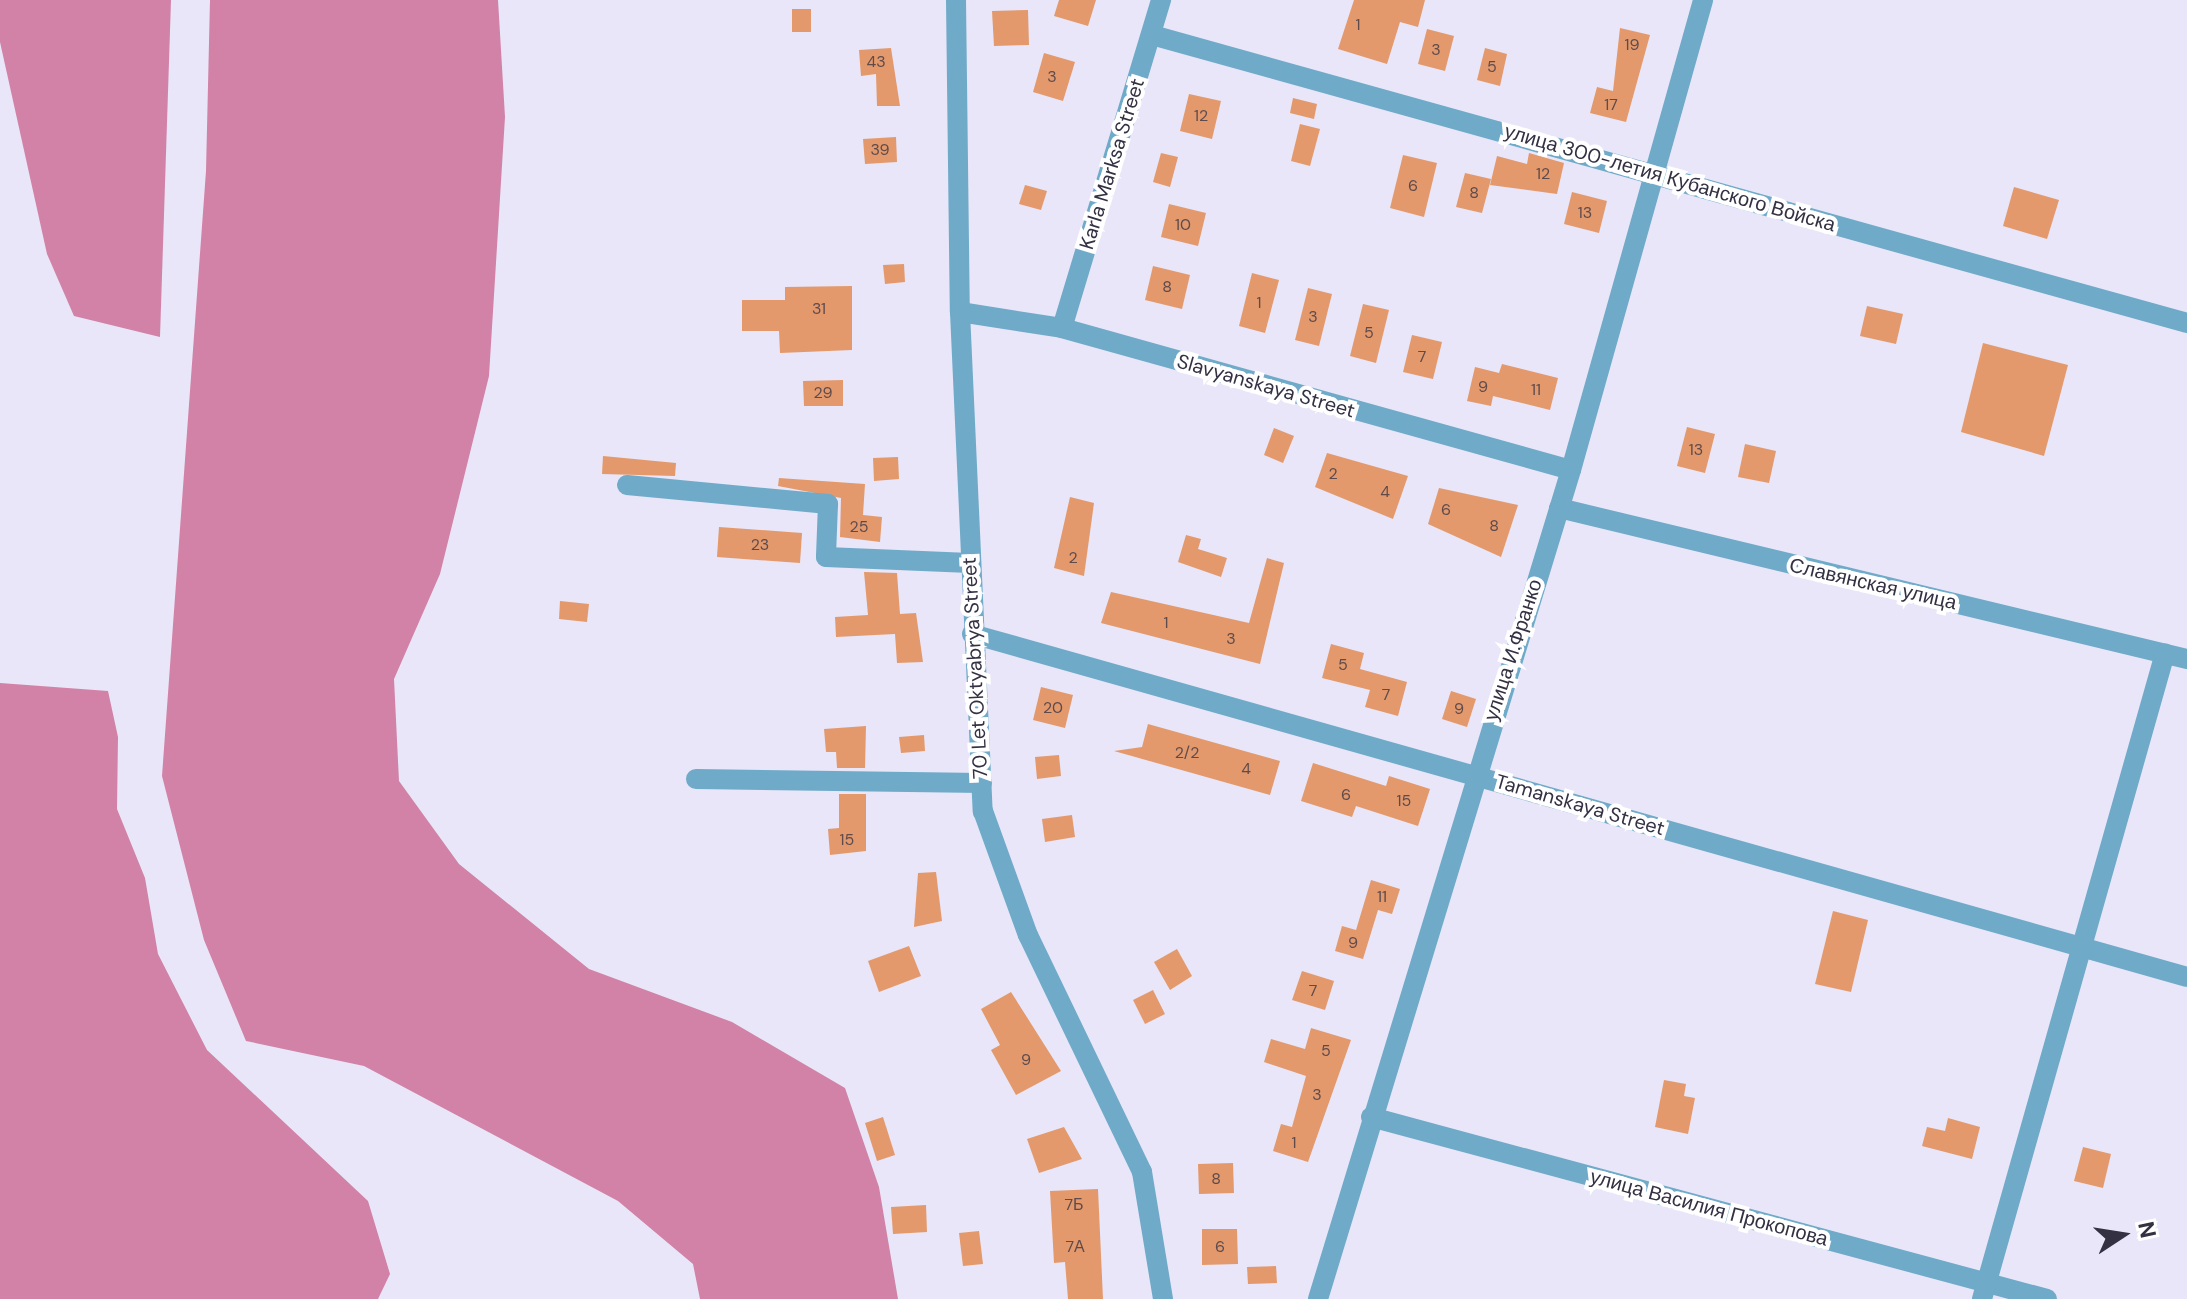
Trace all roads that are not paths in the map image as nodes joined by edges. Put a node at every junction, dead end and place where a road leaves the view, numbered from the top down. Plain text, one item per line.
1 (956, 0) edge
2 (1161, 0) edge
3 (1703, 0) edge
4 (1152, 35) junction
5 (1658, 174) junction
6 (960, 312) junction
7 (2187, 323) edge
8 (1062, 328) junction
9 (1571, 470) junction
10 (627, 485) dead end
11 (1559, 508) junction
12 (970, 563) junction
13 (972, 634) junction
14 (2165, 653) junction
15 (2187, 659) edge
16 (1472, 775) junction
17 (696, 779) dead end
18 (982, 783) junction
19 (2084, 946) junction
20 (2187, 977) edge
21 (1371, 1117) junction
22 (1984, 1291) edge
23 (1163, 1299) edge
24 (1318, 1299) edge
25 (2047, 1299) edge

1 - 6 street, 70 Let Oktyabrya Street
2 - 4 street, Karla Marksa Street
3 - 5 street, улица И.Франко
4 - 5 street, улица 300-летия Кубанского Войска
4 - 8 street, Karla Marksa Street
5 - 7 street, улица 300-летия Кубанского Войска
5 - 9 street, улица И.Франко
6 - 8 street, Slavyanskaya Street
6 - 12 street, 70 Let Oktyabrya Street
8 - 9 street, Slavyanskaya Street
9 - 11 street, улица И.Франко
10 - 12 street
11 - 14 street, Славянская улица
11 - 16 street, улица И.Франко
12 - 13 street, 70 Let Oktyabrya Street
13 - 16 street, Tamanskaya Street
13 - 18 street, 70 Let Oktyabrya Street
14 - 15 street, Славянская улица
14 - 19 street
16 - 19 street, Tamanskaya Street
16 - 21 street, улица И.Франко
17 - 18 street
18 - 23 street, 70 Let Oktyabrya Street
19 - 20 street, Tamanskaya Street
19 - 22 street
21 - 22 street, улица Василия Прокопова
21 - 24 street, улица И.Франко
22 - 25 street, улица Василия Прокопова

